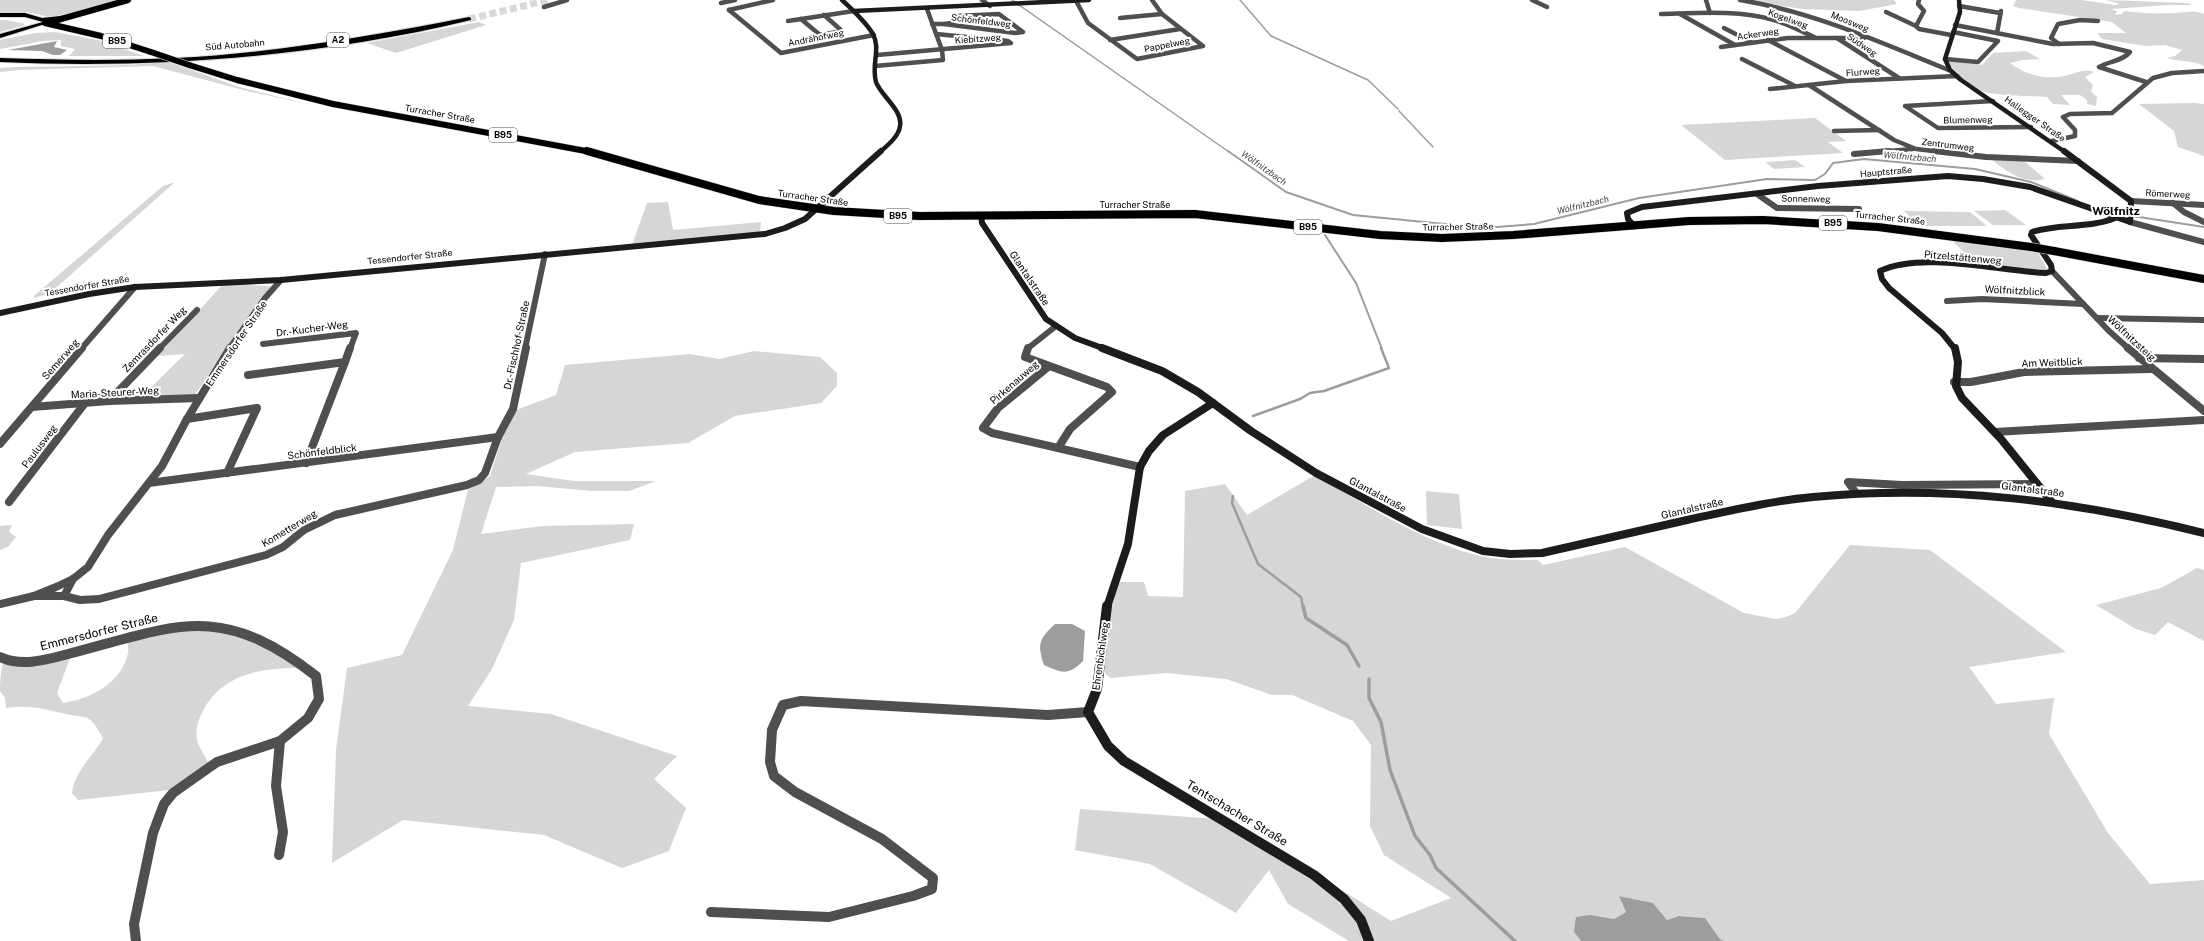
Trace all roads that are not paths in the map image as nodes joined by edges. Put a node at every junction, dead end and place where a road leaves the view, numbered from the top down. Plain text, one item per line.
1 (128, 0) edge
2 (567, 0) edge
3 (735, 0) edge
4 (773, 0) edge
5 (843, 0) edge
6 (982, 0) edge
7 (1089, 0) edge
8 (1152, 0) edge
9 (1532, 0) edge
10 (1706, 0) edge
11 (1740, 0) edge
12 (1919, 0) edge
13 (1958, 0) edge
14 (1076, 1) edge
15 (990, 6) junction
16 (1959, 6) junction
17 (544, 7) dead end
18 (1547, 8) dead end
19 (728, 9) junction
20 (927, 9) junction
21 (854, 11) junction
22 (1710, 12) junction
23 (1886, 12) dead end
24 (1678, 13) junction
25 (1162, 14) junction
26 (1661, 14) dead end
27 (824, 15) junction
28 (0, 16) edge
29 (69, 17) junction
30 (1120, 18) dead end
31 (801, 19) junction
32 (788, 20) dead end
33 (35, 21) junction
34 (44, 21) junction
35 (2098, 21) dead end
36 (52, 22) junction
37 (932, 24) junction
38 (944, 24) junction
39 (59, 25) junction
40 (1955, 25) junction
41 (1916, 26) junction
42 (1724, 28) dead end
43 (24, 29) junction
44 (1180, 29) junction
45 (1952, 33) junction
46 (1997, 33) junction
47 (936, 34) junction
48 (874, 35) junction
49 (0, 36) edge
50 (1814, 37) junction
51 (1836, 37) junction
52 (1868, 38) junction
53 (1110, 40) junction
54 (1768, 40) junction
55 (1751, 42) junction
56 (2059, 44) junction
57 (1735, 45) junction
58 (1721, 47) dead end
59 (942, 50) junction
60 (877, 55) junction
61 (0, 56) edge
62 (1742, 59) dead end
63 (1945, 59) junction
64 (0, 60) edge
65 (94, 62) junction
66 (0, 66) edge
67 (875, 66) junction
68 (1951, 71) junction
69 (2204, 71) edge
70 (1957, 76) junction
71 (1899, 78) junction
72 (1846, 81) junction
73 (2146, 82) junction
74 (1809, 85) junction
75 (1796, 86) junction
76 (1770, 89) dead end
77 (1993, 100) junction
78 (2031, 126) junction
79 (1879, 130) junction
80 (1834, 131) dead end
81 (2052, 141) junction
82 (1916, 149) junction
83 (1854, 154) dead end
84 (2078, 161) junction
85 (1757, 194) junction
86 (2131, 201) junction
87 (2173, 203) junction
88 (2204, 205) edge
89 (816, 209) junction
90 (1859, 209) dead end
91 (981, 216) junction
92 (2115, 218) junction
93 (2131, 219) junction
94 (2204, 222) edge
95 (1634, 226) junction
96 (2204, 242) edge
97 (545, 254) junction
98 (2052, 271) junction
99 (2204, 279) edge
100 (282, 280) junction
101 (135, 287) junction
102 (1947, 301) dead end
103 (2083, 304) junction
104 (197, 310) dead end
105 (0, 312) edge
106 (2097, 318) junction
107 (2204, 320) edge
108 (1056, 326) junction
109 (263, 344) dead end
110 (2139, 358) junction
111 (2204, 359) edge
112 (345, 362) junction
113 (1048, 366) junction
114 (2151, 369) junction
115 (248, 375) dead end
116 (1954, 382) junction
117 (199, 398) junction
118 (109, 401) junction
119 (85, 403) junction
120 (1213, 403) junction
121 (32, 407) junction
122 (2204, 412) edge
123 (187, 419) junction
124 (2204, 420) edge
125 (1995, 432) junction
126 (498, 437) junction
127 (0, 444) edge
128 (1058, 448) junction
129 (306, 463) junction
130 (1140, 467) junction
131 (227, 473) junction
132 (149, 484) junction
133 (2037, 484) junction
134 (1856, 494) junction
135 (2051, 501) junction
136 (9, 502) dead end
137 (2204, 533) edge
138 (73, 579) junction
139 (34, 596) junction
140 (64, 596) junction
141 (0, 604) edge
142 (0, 657) edge
143 (1088, 712) junction
144 (280, 741) junction
145 (279, 856) dead end
146 (711, 912) dead end
147 (136, 941) edge
148 (1369, 941) edge

1 - 29 main road
2 - 17 street
3 - 19 street
4 - 19 street
5 - 21 street
6 - 15 street
7 - 14 street
8 - 25 street, Pappelweg
9 - 18 street
10 - 22 street
11 - 52 street, Moosweg
12 - 41 street
13 - 16 street
14 - 15 street
14 - 53 street, Pappelweg
15 - 20 street
16 - 40 street
16 - 46 street
19 - 48 street, Andrähofweg
20 - 21 street
20 - 37 street
21 - 27 street
21 - 48 street
22 - 24 street, Kogelweg
22 - 50 street, Kogelweg
23 - 41 street
24 - 26 street, Kogelweg
24 - 57 street
25 - 30 street
25 - 44 street, Pappelweg
27 - 31 street
27 - 31 street
28 - 33 highway
28 - 34 highway
29 - 34 highway
29 - 36 main road
29 - 39 main road
31 - 32 street
33 - 34 highway
33 - 43 highway
34 - 36 highway
34 - 39 main road, Turracher Straße / B95
34 - 43 highway
35 - 56 street
36 - 39 main road, Turracher Straße / B95
37 - 38 street, Schönfeldweg
37 - 47 street
38 - 38 street, Schönfeldweg
39 - 43 highway
39 - 89 main road, Turracher Straße / B95, bridge
40 - 45 street
40 - 46 street
41 - 45 street
42 - 55 street
43 - 49 highway
44 - 53 street, Pappelweg
44 - 53 street, Pappelweg
45 - 63 street
45 - 63 street
46 - 56 street
47 - 59 street
47 - 59 street, Kiebitzweg
48 - 60 street, Tessendorfer Straße
50 - 51 street, Ackerweg
50 - 54 street, Ackerweg
51 - 52 street, Ackerweg
51 - 71 street, Südweg
52 - 68 street, Moosweg
54 - 55 street, Ackerweg
54 - 72 street
55 - 57 street, Ackerweg
56 - 73 street
57 - 58 street, Ackerweg
59 - 60 street
59 - 67 street
60 - 67 street, Tessendorfer Straße
61 - 65 highway, Süd Autobahn / A2
62 - 75 street
63 - 68 street, Hallegger Straße
64 - 65 highway, Süd Autobahn / A2
65 - 66 highway
67 - 89 street, Tessendorfer Straße
68 - 70 street, Hallegger Straße
69 - 73 street
70 - 71 street, Flurweg
70 - 77 street, Hallegger Straße
71 - 72 street, Flurweg
72 - 74 street, Flurweg
73 - 81 street
74 - 75 street, Flurweg
74 - 79 street, Zentrumweg
75 - 76 street, Flurweg
77 - 78 street, Hallegger Straße
77 - 78 street, Blumenweg
78 - 81 street, Hallegger Straße
79 - 80 street
79 - 82 street, Zentrumweg
81 - 84 street, Hallegger Straße
82 - 83 street
82 - 84 street, Zentrumweg
84 - 86 street, Hallegger Straße
85 - 90 street, Sonnenweg
85 - 92 street, Hauptstraße
85 - 95 street, Hauptstraße
86 - 87 street, Römerweg
86 - 93 street
87 - 88 street, Römerweg
87 - 94 street
89 - 91 main road, Turracher Straße / B95
89 - 97 street, Tessendorfer Straße
91 - 95 main road, Turracher Straße / B95
91 - 108 street, Glantalstraße
92 - 93 street, Hauptstraße
92 - 98 street
93 - 96 street, Hauptstraße
95 - 99 main road, Turracher Straße / B95, bridge
97 - 100 street, Tessendorfer Straße
97 - 126 street, Dr.-Fischhof-Straße
98 - 103 street, Wölfnitzsteig
98 - 116 street, Pitzelstättenweg
100 - 101 street, Tessendorfer Straße
100 - 117 street, Emmersdorfer Straße
101 - 105 street, Tessendorfer Straße
101 - 121 street, Semerweg
102 - 103 street, Wölfnitzblick
103 - 106 street, Wölfnitzsteig
104 - 118 street, Zemrasdorfer Weg
106 - 107 street
106 - 110 street, Wölfnitzsteig
108 - 113 street
108 - 120 street, Glantalstraße
109 - 112 street, Dr.-Kucher-Weg
110 - 111 street
110 - 114 street, Wölfnitzsteig
112 - 115 street
112 - 129 street, Dr.-Kucher-Weg
113 - 128 street
113 - 128 street, Pirkenauweg
114 - 116 street, Am Weitblick
114 - 122 street, Wölfnitzsteig
116 - 125 street
117 - 118 street, Maria-Steurer-Weg
117 - 123 street, Emmersdorfer Straße
118 - 119 street, Maria-Steurer-Weg
119 - 121 street, Maria-Steurer-Weg
119 - 136 street, Paulusweg
120 - 130 street, Ehrenbichlweg
120 - 134 street, Glantalstraße
121 - 127 street, Semerweg
123 - 131 street
123 - 132 street, Emmersdorfer Straße
124 - 125 street
125 - 133 street
126 - 129 street, Schönfeldblick
126 - 140 street, Kometterweg
128 - 130 street
129 - 131 street, Schönfeldblick
130 - 143 street, Ehrenbichlweg
131 - 132 street, Schönfeldblick
132 - 138 street, Emmersdorfer Straße
133 - 134 street, Glantalstraße
133 - 135 street
134 - 135 street, Glantalstraße
135 - 137 street, Glantalstraße
138 - 139 street, Emmersdorfer Straße
138 - 140 street
139 - 140 street, Kometterweg
139 - 141 street, Emmersdorfer Straße
142 - 144 street, Emmersdorfer Straße
143 - 146 street
143 - 148 street, Tentschacher Straße
144 - 145 street
144 - 147 street, Emmersdorfer Straße

